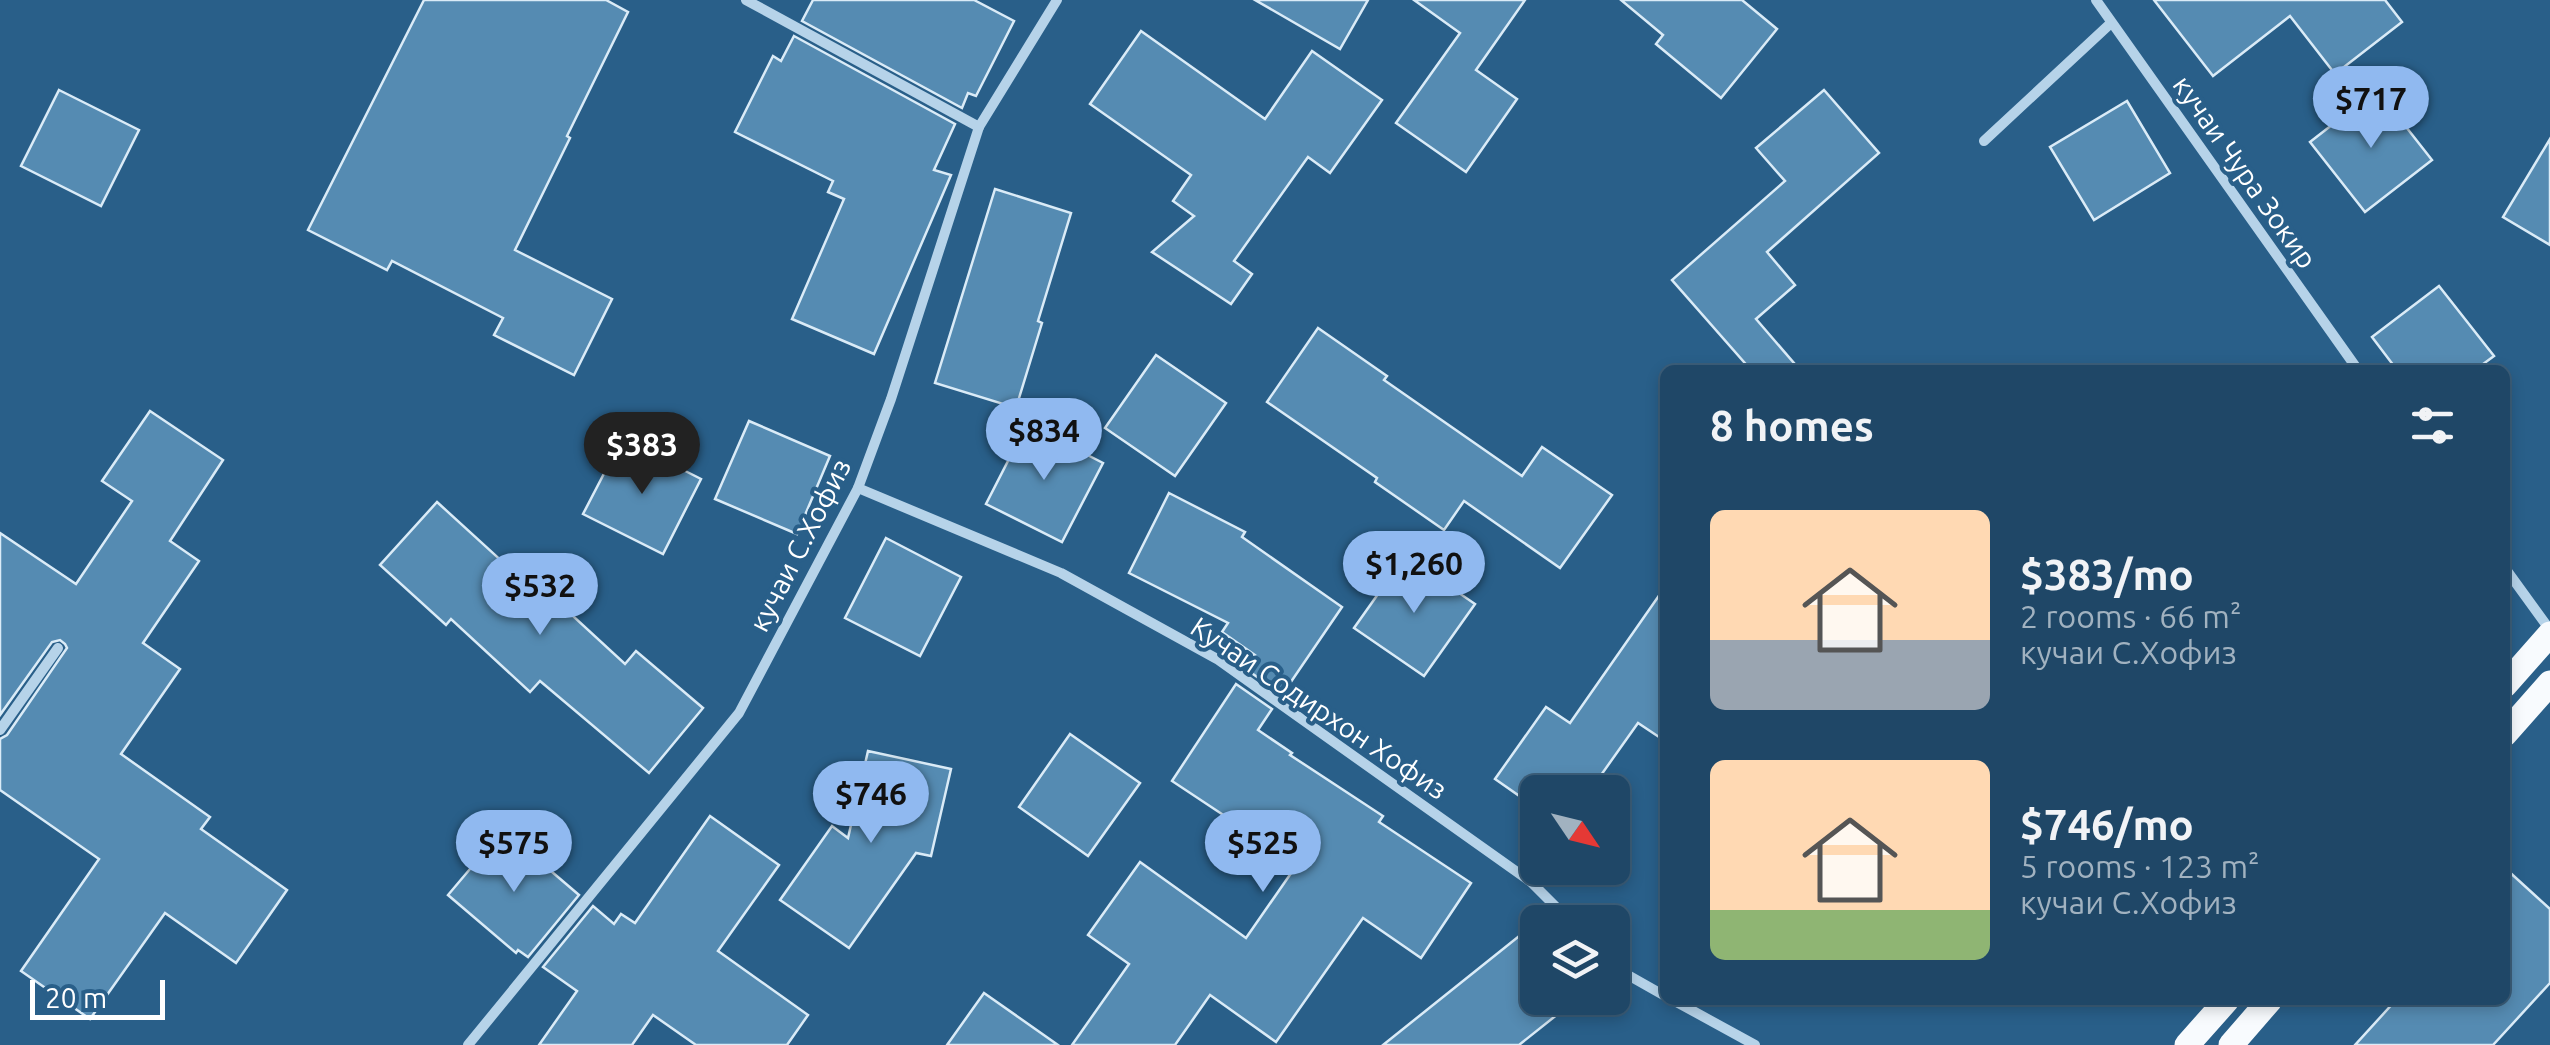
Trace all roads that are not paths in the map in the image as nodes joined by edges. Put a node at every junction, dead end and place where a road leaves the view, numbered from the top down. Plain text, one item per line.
1 (746, 0) edge
2 (1058, 0) edge
3 (2096, 0) edge
4 (2111, 23) junction
5 (980, 127) junction
6 (1984, 142) dead end
7 (2354, 365) edge
8 (858, 488) junction
9 (2510, 575) edge
10 (2550, 632) edge
11 (58, 648) dead end
12 (2510, 679) edge
13 (2550, 683) edge
14 (2510, 728) edge
15 (0, 730) edge
16 (1554, 905) edge
17 (1630, 976) edge
18 (1660, 993) edge
19 (1682, 1005) edge
20 (2223, 1005) edge
21 (2266, 1005) edge
22 (468, 1045) edge
23 (1755, 1045) edge
24 (2187, 1045) edge
25 (2231, 1045) edge

1 - 5 street
2 - 5 street, кучаи С.Хофиз
3 - 4 street, кучаи Чура Зокир
4 - 6 street
4 - 7 street, кучаи Чура Зокир
5 - 8 street, кучаи С.Хофиз
8 - 16 street, Кучаи Содирхон Хофиз
8 - 22 street, кучаи С.Хофиз
9 - 10 street
10 - 12 main road
11 - 15 street
13 - 14 main road
17 - 18 street
19 - 23 street
20 - 24 main road
21 - 25 main road

